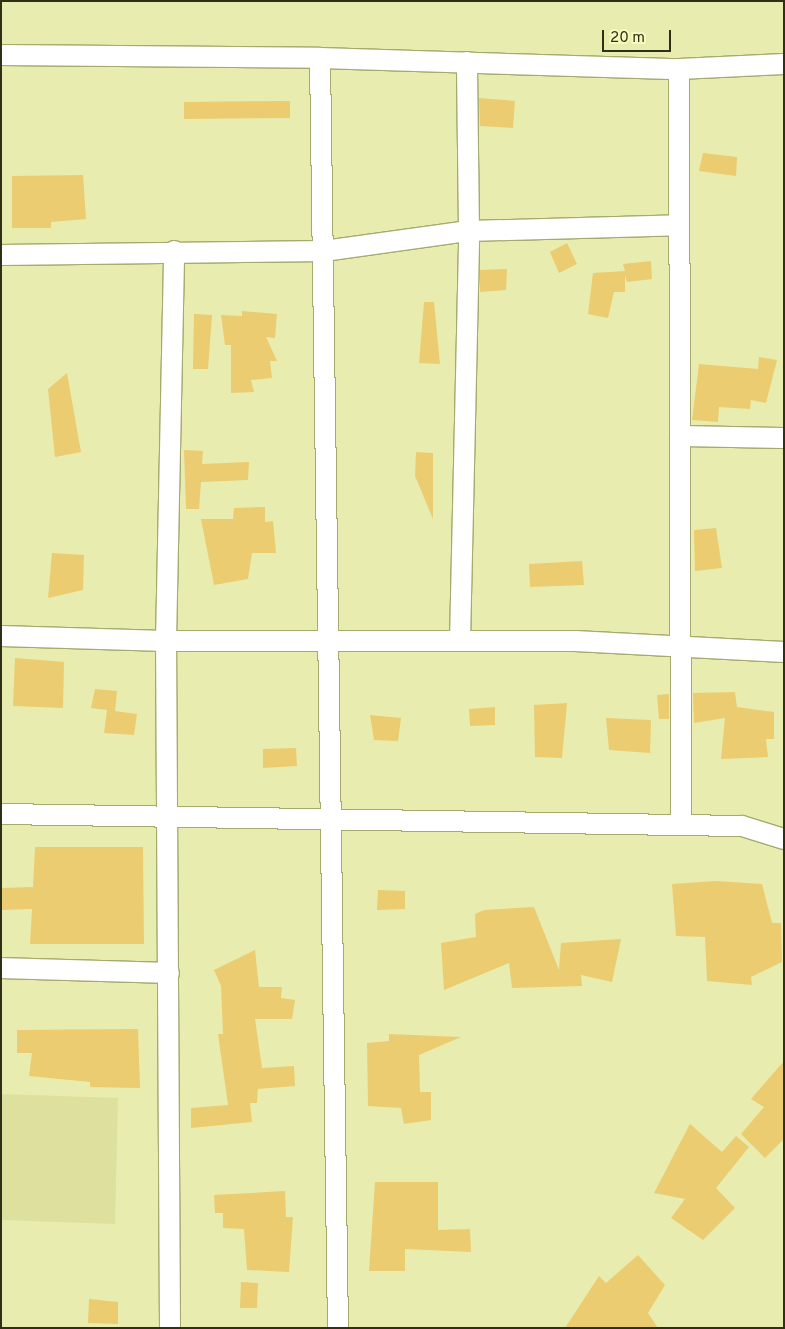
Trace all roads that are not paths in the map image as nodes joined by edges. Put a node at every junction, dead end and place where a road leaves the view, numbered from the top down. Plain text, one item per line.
1 (1, 55) edge
2 (320, 58) junction
3 (467, 62) junction
4 (784, 64) edge
5 (679, 69) junction
6 (679, 225) junction
7 (469, 231) junction
8 (174, 251) junction
9 (324, 251) junction
10 (1, 255) edge
11 (680, 436) junction
12 (756, 438) dead end
13 (784, 438) edge
14 (1, 636) edge
15 (166, 641) junction
16 (327, 642) junction
17 (460, 642) junction
18 (681, 646) junction
19 (784, 652) edge
20 (1, 814) edge
21 (168, 816) junction
22 (330, 818) junction
23 (681, 825) junction
24 (784, 839) edge
25 (1, 968) edge
26 (169, 973) junction
27 (170, 1328) edge
28 (338, 1328) edge

1 - 2 street
2 - 3 street
2 - 9 street
3 - 5 street
3 - 7 street
4 - 5 street
5 - 6 street
6 - 7 street
6 - 11 street
7 - 9 street
7 - 17 street
8 - 9 street
8 - 10 street
8 - 15 street
9 - 16 street
11 - 13 street
11 - 18 street
12 - 13 street
14 - 15 street
15 - 16 street
15 - 21 street
16 - 17 street
16 - 22 street
17 - 18 street
18 - 19 street
18 - 23 street
20 - 21 street
21 - 22 street
21 - 26 street
22 - 23 street
22 - 28 street
23 - 24 street
25 - 26 street
26 - 27 street

